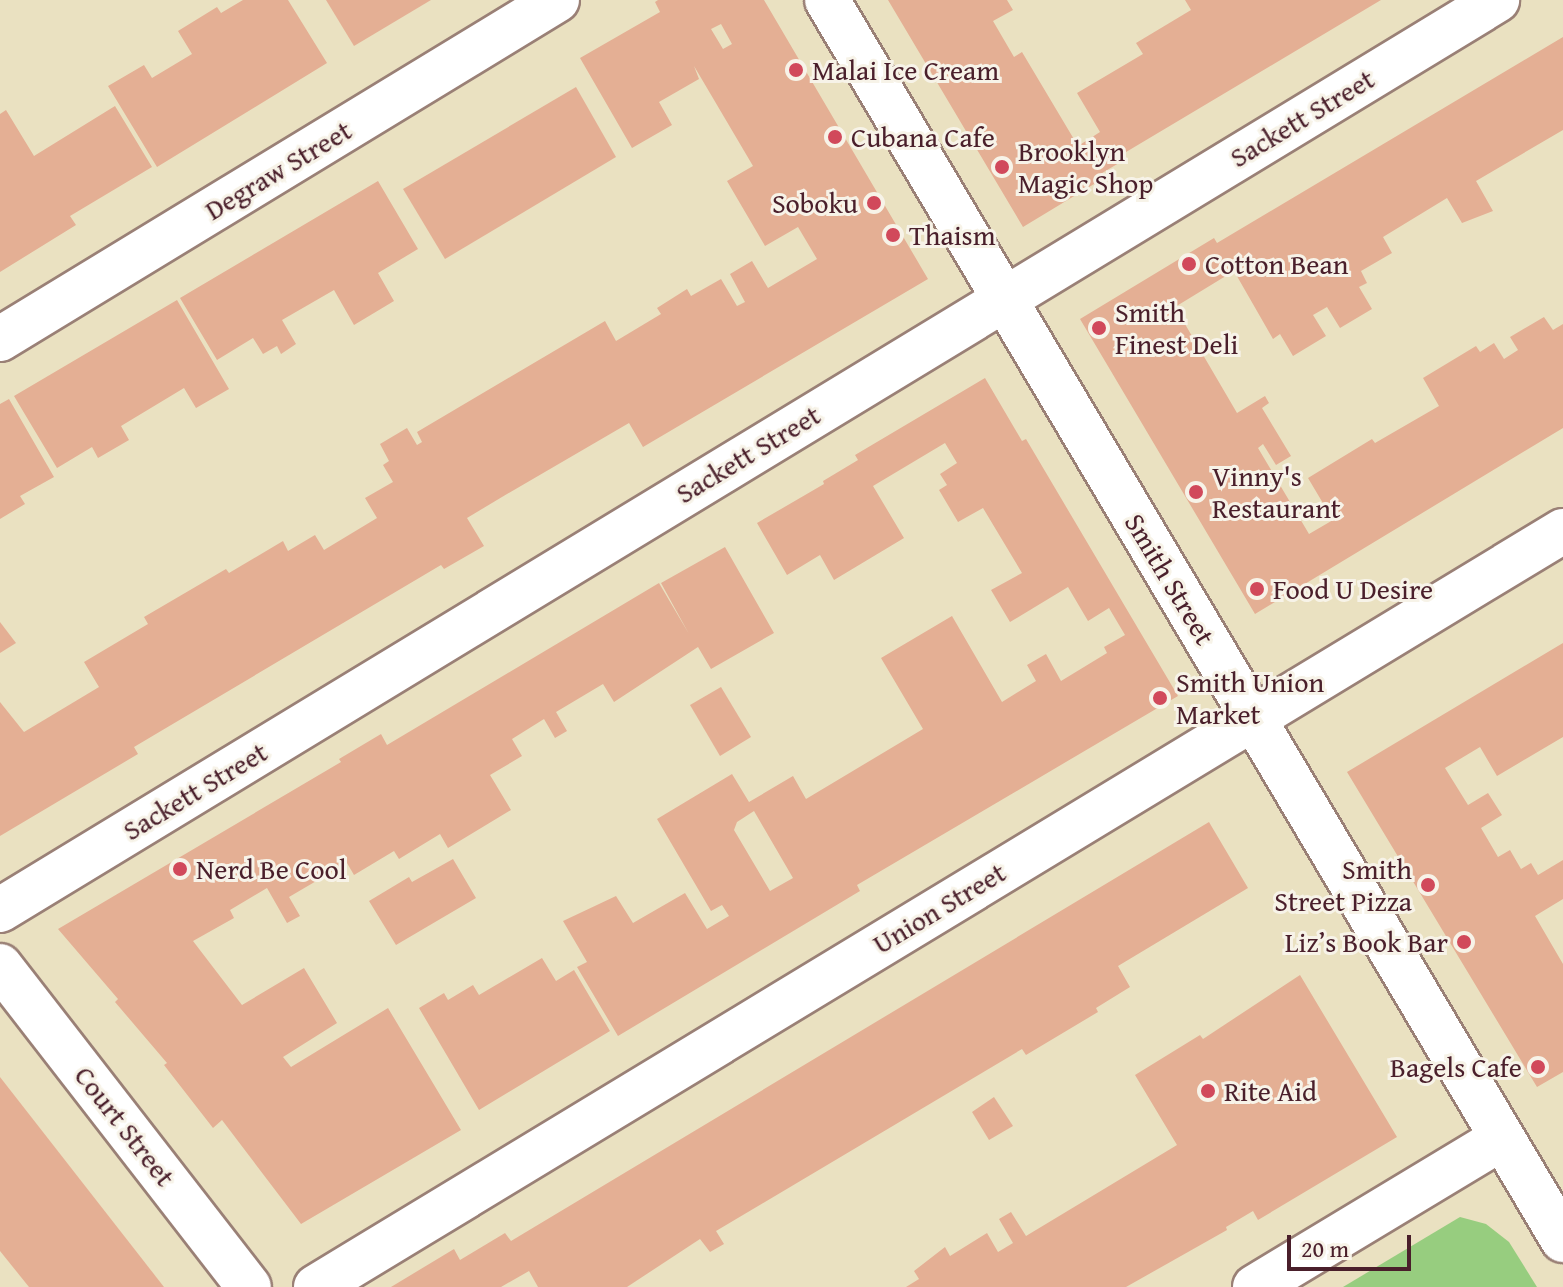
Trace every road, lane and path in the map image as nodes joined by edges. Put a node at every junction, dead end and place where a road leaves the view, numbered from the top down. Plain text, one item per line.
1 (557, 0) edge
2 (827, 0) edge
3 (1497, 0) edge
4 (1005, 298) junction
5 (0, 339) edge
6 (1563, 531) edge
7 (1252, 718) junction
8 (0, 910) edge
9 (0, 966) edge
10 (1502, 1138) junction
11 (1550, 1188) edge
12 (1563, 1240) edge
13 (249, 1287) edge
14 (316, 1287) edge
15 (1255, 1287) edge

1 - 5 street, Degraw Street
2 - 4 street, Smith Street
3 - 4 street, Sackett Street
4 - 7 street, Smith Street
4 - 8 street, Sackett Street
6 - 7 street, Union Street
7 - 10 street, Smith Street
7 - 14 street, Union Street
9 - 13 street, Court Street
10 - 11 street, Smith Street
10 - 15 street
11 - 12 street, Smith Street

